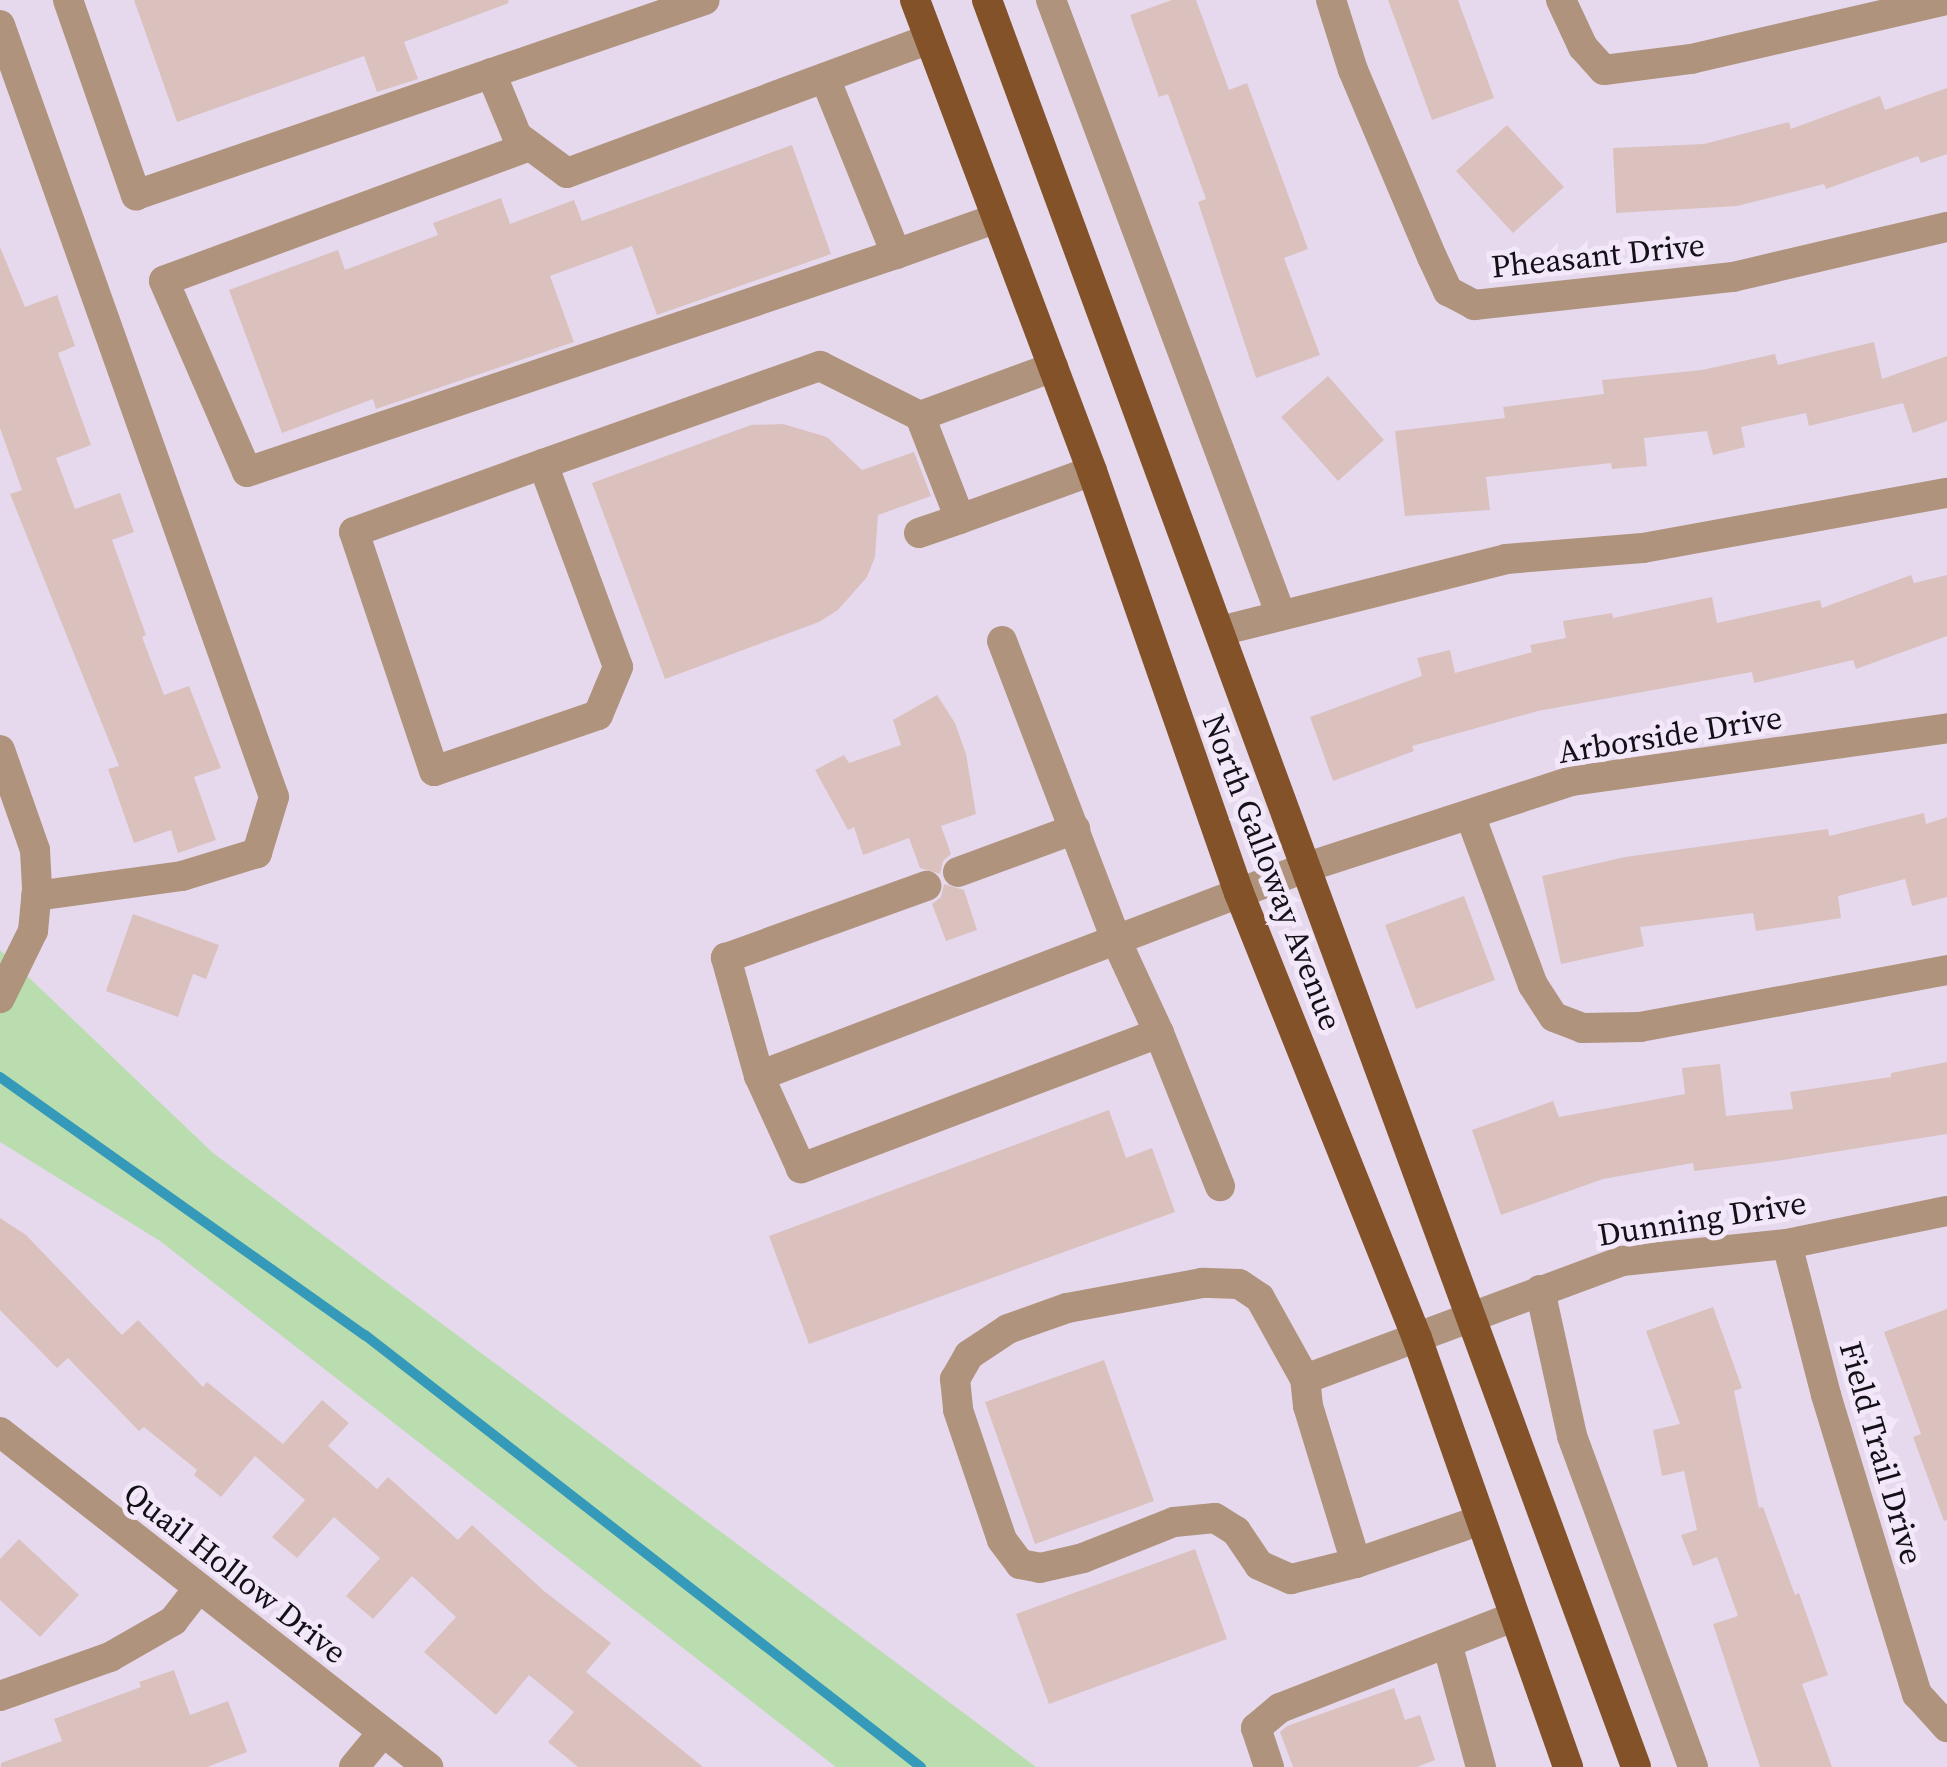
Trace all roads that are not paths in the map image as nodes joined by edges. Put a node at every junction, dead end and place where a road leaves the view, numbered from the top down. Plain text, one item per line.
1 (68, 0) edge
2 (705, 0) edge
3 (915, 0) edge
4 (987, 0) edge
5 (1051, 0) edge
6 (1331, 0) edge
7 (1562, 0) edge
8 (1947, 0) edge
9 (0, 25) edge
10 (930, 39) junction
11 (491, 73) junction
12 (825, 78) junction
13 (530, 146) junction
14 (996, 218) junction
15 (1947, 227) edge
16 (896, 254) junction
17 (1053, 367) junction
18 (920, 416) junction
19 (543, 464) junction
20 (1092, 471) junction
21 (1947, 494) edge
22 (960, 519) junction
23 (919, 533) dead end
24 (1281, 614) junction
25 (1220, 630) junction
26 (1002, 641) dead end
27 (1947, 728) edge
28 (0, 750) edge
29 (1470, 814) junction
30 (1075, 829) junction
31 (1304, 868) junction
32 (958, 872) dead end
33 (926, 886) dead end
34 (1239, 893) junction
35 (36, 896) junction
36 (1116, 940) junction
37 (1947, 970) edge
38 (1, 997) edge
39 (1160, 1033) junction
40 (759, 1076) junction
41 (1220, 1186) dead end
42 (1947, 1211) edge
43 (1786, 1244) junction
44 (1540, 1290) junction
45 (1470, 1316) junction
46 (1416, 1338) junction
47 (1305, 1379) junction
48 (0, 1432) edge
49 (1481, 1520) junction
50 (1356, 1563) junction
51 (198, 1589) junction
52 (1514, 1617) junction
53 (1447, 1643) junction
54 (0, 1696) edge
55 (1947, 1727) edge
56 (383, 1732) junction
57 (354, 1767) edge
58 (428, 1767) edge
59 (1269, 1767) edge
60 (1481, 1767) edge
61 (1568, 1767) edge
62 (1636, 1767) edge
63 (1693, 1767) edge

1 - 11 street
2 - 11 street
3 - 10 main road, North Galloway Avenue
4 - 25 main road, North Galloway Avenue
5 - 24 street
6 - 15 street, Pheasant Drive
7 - 8 street
9 - 35 street
10 - 12 street
10 - 14 main road, North Galloway Avenue
11 - 13 street
12 - 13 street
12 - 16 street
13 - 16 street
14 - 16 street
14 - 17 main road, North Galloway Avenue
17 - 18 street
17 - 20 main road, North Galloway Avenue
18 - 19 street
18 - 22 street
19 - 19 street
20 - 22 street
20 - 34 main road, North Galloway Avenue
21 - 24 street
22 - 23 street
24 - 25 street
25 - 31 main road, North Galloway Avenue
26 - 30 street
27 - 29 street, Arborside Drive
28 - 35 street
29 - 31 street, Arborside Drive
29 - 37 street
30 - 32 street
30 - 36 street
31 - 34 street, Arborside Drive
31 - 45 main road, North Galloway Avenue
33 - 40 street
34 - 36 street, Arborside Drive
34 - 46 main road, North Galloway Avenue
35 - 38 street
36 - 39 street
36 - 40 street, Arborside Drive
39 - 40 street
39 - 41 street
42 - 43 street, Dunning Drive
43 - 44 street, Dunning Drive
43 - 55 street, Field Trail Drive
44 - 45 street, Dunning Drive
44 - 63 street
45 - 46 street, Dunning Drive
45 - 62 main road, North Galloway Avenue
46 - 47 street, Dunning Drive
46 - 49 main road, North Galloway Avenue
47 - 50 street
47 - 50 street
48 - 51 street, Quail Hollow Drive
49 - 50 street
49 - 52 main road, North Galloway Avenue
51 - 54 street
51 - 56 street, Quail Hollow Drive
52 - 53 street
52 - 61 main road, North Galloway Avenue
53 - 59 street
53 - 60 street
56 - 57 street
56 - 58 street, Quail Hollow Drive

